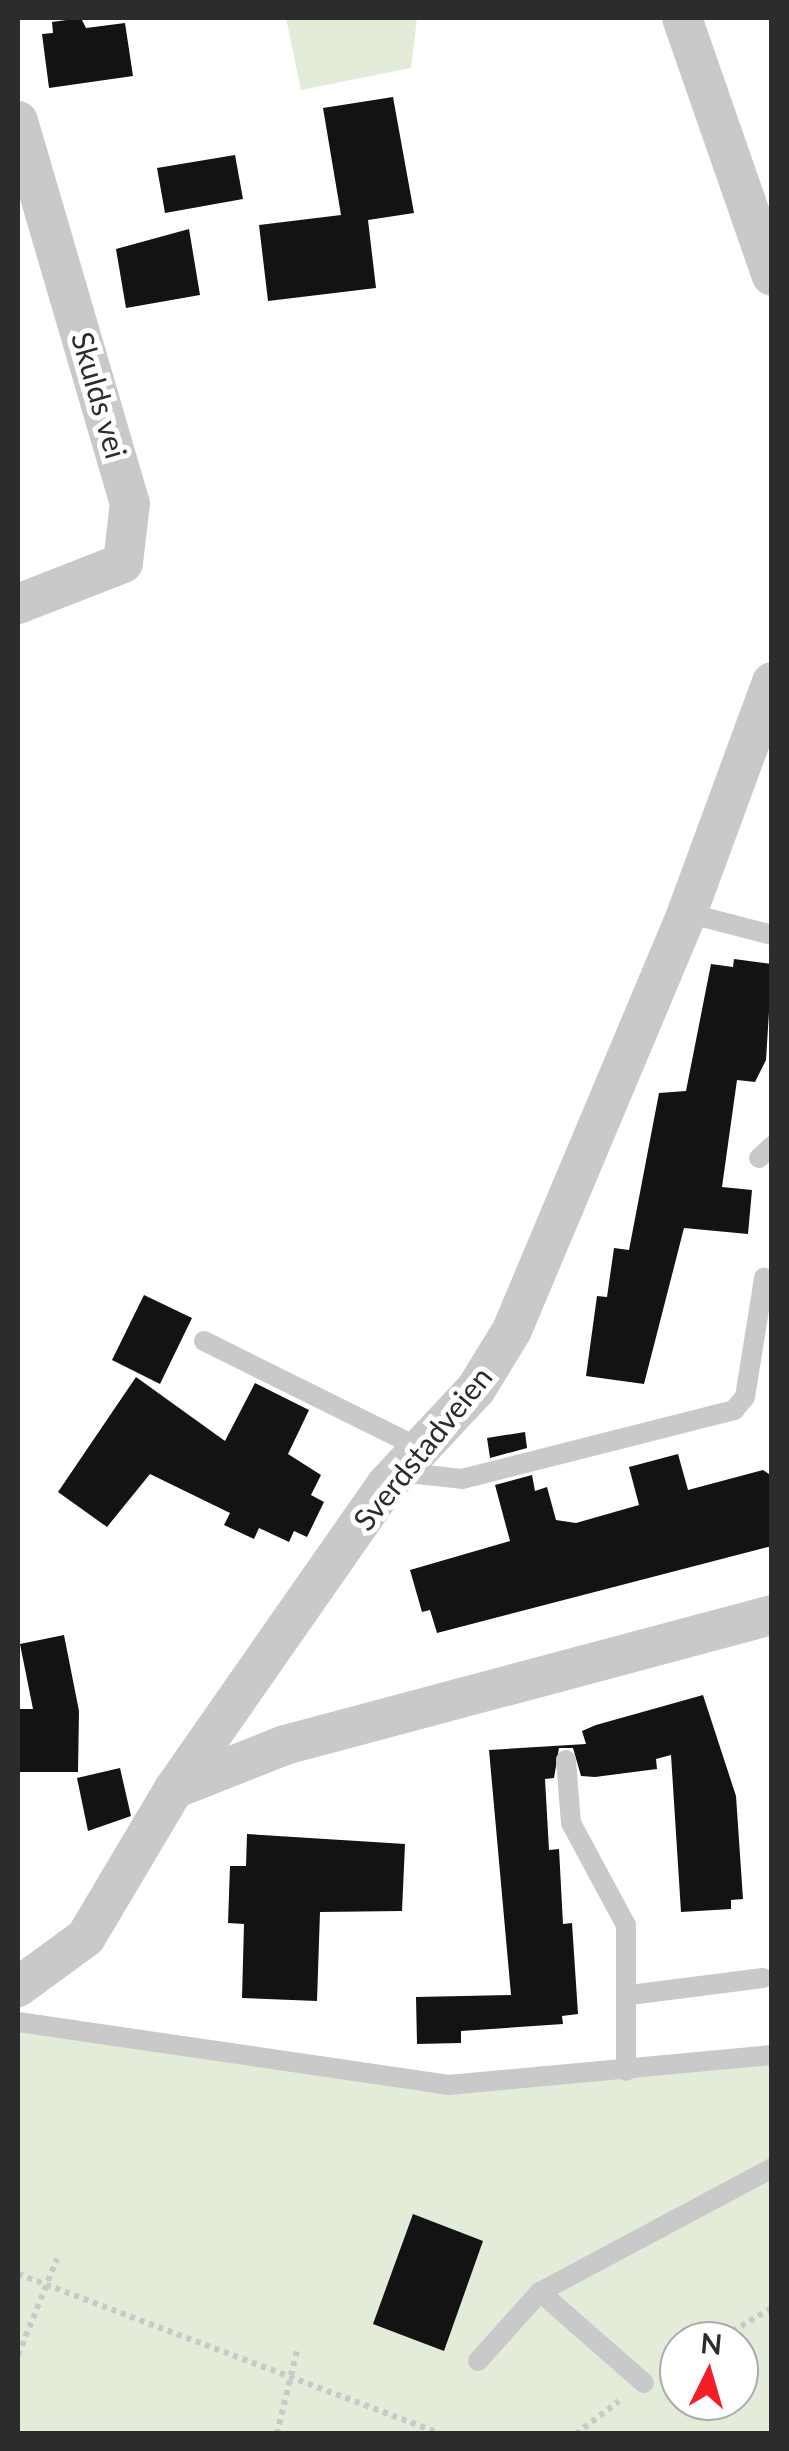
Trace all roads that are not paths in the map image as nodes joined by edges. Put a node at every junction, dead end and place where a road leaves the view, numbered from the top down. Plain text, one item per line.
1 (682, 18) edge
2 (18, 121) edge
3 (772, 276) edge
4 (18, 604) edge
5 (772, 682) edge
6 (688, 913) junction
7 (772, 935) edge
8 (764, 1278) dead end
9 (204, 1341) dead end
10 (409, 1460) junction
11 (772, 1615) edge
12 (566, 1760) dead end
13 (174, 1789) junction
14 (763, 1978) dead end
15 (18, 1987) edge
16 (630, 1994) junction
17 (18, 2022) edge
18 (772, 2056) edge
19 (626, 2071) junction
20 (772, 2168) edge
21 (540, 2292) junction
22 (478, 2361) dead end
23 (644, 2383) dead end

1 - 3 street
2 - 4 street, Skulds vei
5 - 6 street, Sverdstadveien
6 - 7 lane
6 - 10 street, Sverdstadveien
8 - 10 lane
9 - 10 lane
10 - 13 street, Sverdstadveien
11 - 13 street
12 - 16 lane
13 - 15 street, Sverdstadveien
14 - 16 lane
16 - 19 lane
17 - 19 lane
18 - 19 lane
20 - 21 lane
21 - 22 lane
21 - 23 lane

